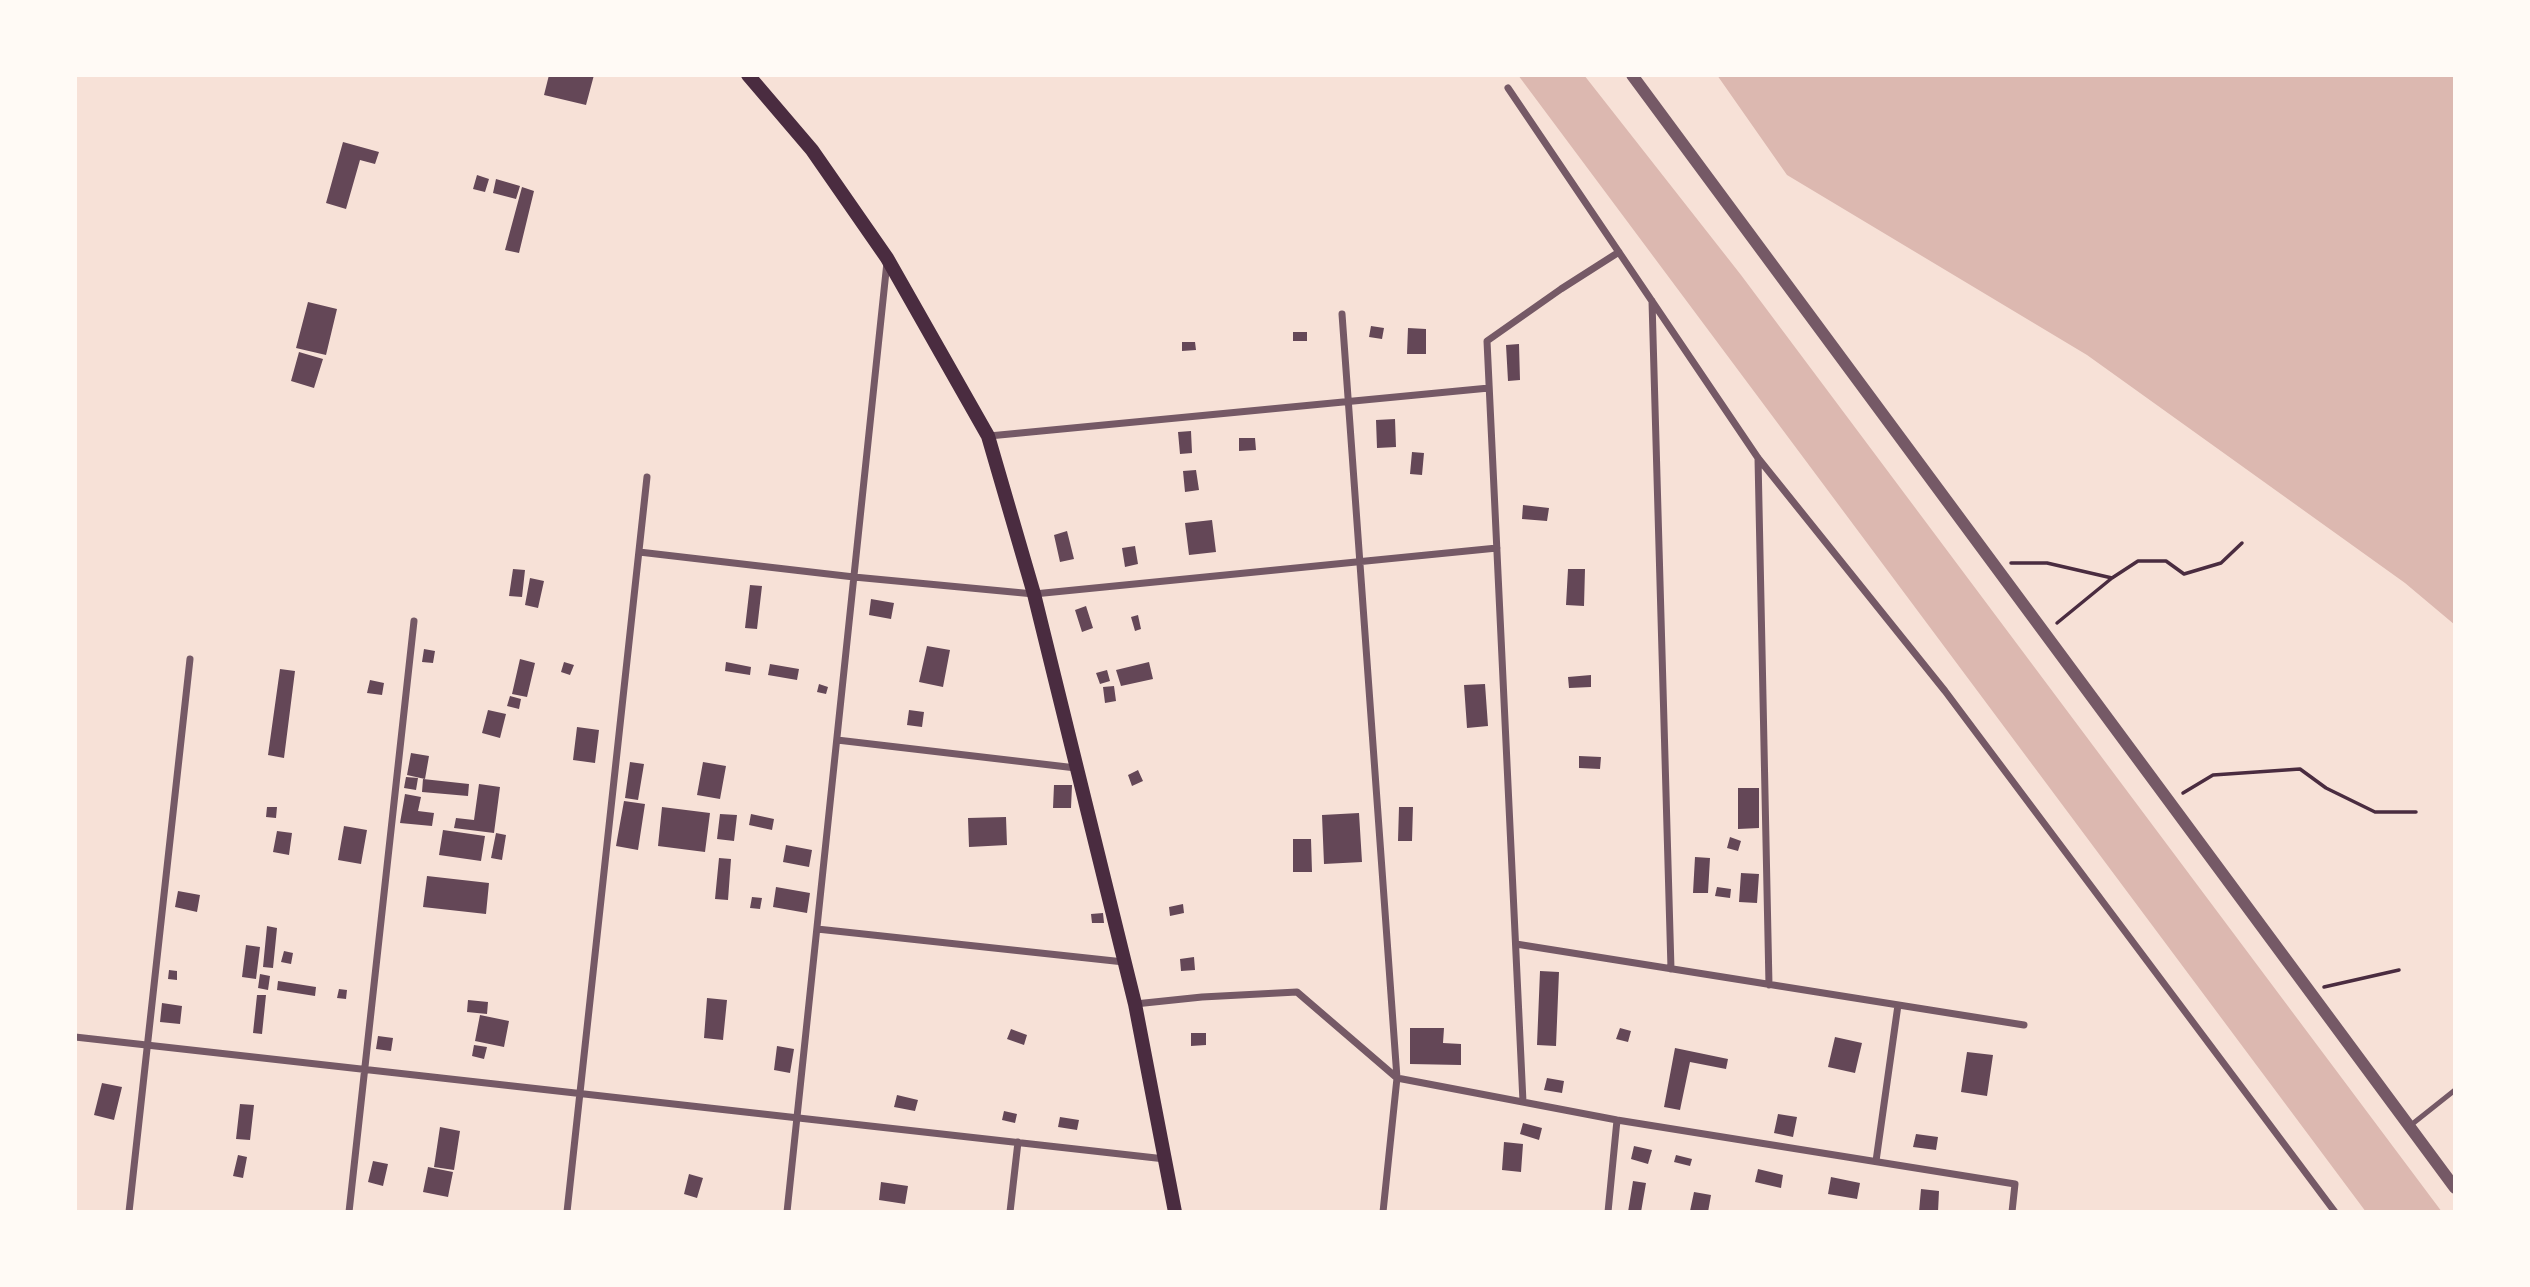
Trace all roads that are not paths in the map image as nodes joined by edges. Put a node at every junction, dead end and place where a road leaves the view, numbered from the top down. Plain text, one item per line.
1 (748, 75) edge
2 (1632, 75) edge
3 (1508, 88) dead end
4 (1619, 252) junction
5 (887, 258) junction
6 (1652, 300) junction
7 (1342, 314) dead end
8 (1489, 388) junction
9 (1348, 401) junction
10 (988, 436) junction
11 (1758, 458) junction
12 (648, 477) dead end
13 (1497, 548) junction
14 (639, 552) junction
15 (1360, 562) junction
16 (854, 577) junction
17 (1034, 594) junction
18 (414, 621) dead end
19 (190, 659) dead end
20 (837, 740) junction
21 (1078, 768) junction
22 (817, 929) junction
23 (1516, 944) junction
24 (1124, 962) junction
25 (1671, 969) junction
26 (1769, 985) junction
27 (1135, 1004) junction
28 (1898, 1005) junction
29 (2024, 1025) dead end
30 (75, 1037) edge
31 (147, 1045) junction
32 (365, 1069) junction
33 (1397, 1078) junction
34 (2455, 1090) edge
35 (580, 1093) junction
36 (1523, 1102) junction
37 (797, 1118) junction
38 (1617, 1120) junction
39 (2410, 1126) junction
40 (1018, 1142) junction
41 (1165, 1159) junction
42 (1876, 1161) junction
43 (2455, 1188) edge
44 (129, 1212) edge
45 (349, 1212) edge
46 (567, 1212) edge
47 (787, 1212) edge
48 (1010, 1212) edge
49 (1175, 1212) edge
50 (1383, 1212) edge
51 (1608, 1212) edge
52 (2012, 1212) edge
53 (2335, 1212) edge

1 - 5 main road
2 - 39 street
3 - 4 street
4 - 6 street
4 - 8 street
5 - 10 main road
5 - 16 street
6 - 11 street
6 - 25 street
7 - 9 street
8 - 9 street
8 - 13 street
9 - 10 street
9 - 15 street
10 - 17 main road
11 - 26 street
11 - 53 street
12 - 14 street
13 - 15 street
13 - 23 street
14 - 16 street
14 - 35 street
15 - 17 street
15 - 33 street
16 - 17 street
16 - 20 street
17 - 21 main road
18 - 32 street
19 - 31 street
20 - 21 street
20 - 22 street
21 - 24 main road
22 - 24 street
22 - 37 street
23 - 25 street
23 - 36 street
24 - 27 main road
25 - 26 street
26 - 28 street
27 - 33 street
27 - 41 main road
28 - 29 street
28 - 42 street
30 - 31 street
31 - 32 street
31 - 44 street
32 - 35 street
32 - 45 street
33 - 36 street
33 - 50 street
34 - 39 lane
35 - 37 street
35 - 46 street
36 - 38 street
37 - 40 street
37 - 47 street
38 - 42 street
38 - 51 street
39 - 43 street
40 - 41 street
40 - 48 street
41 - 49 main road
42 - 52 street

